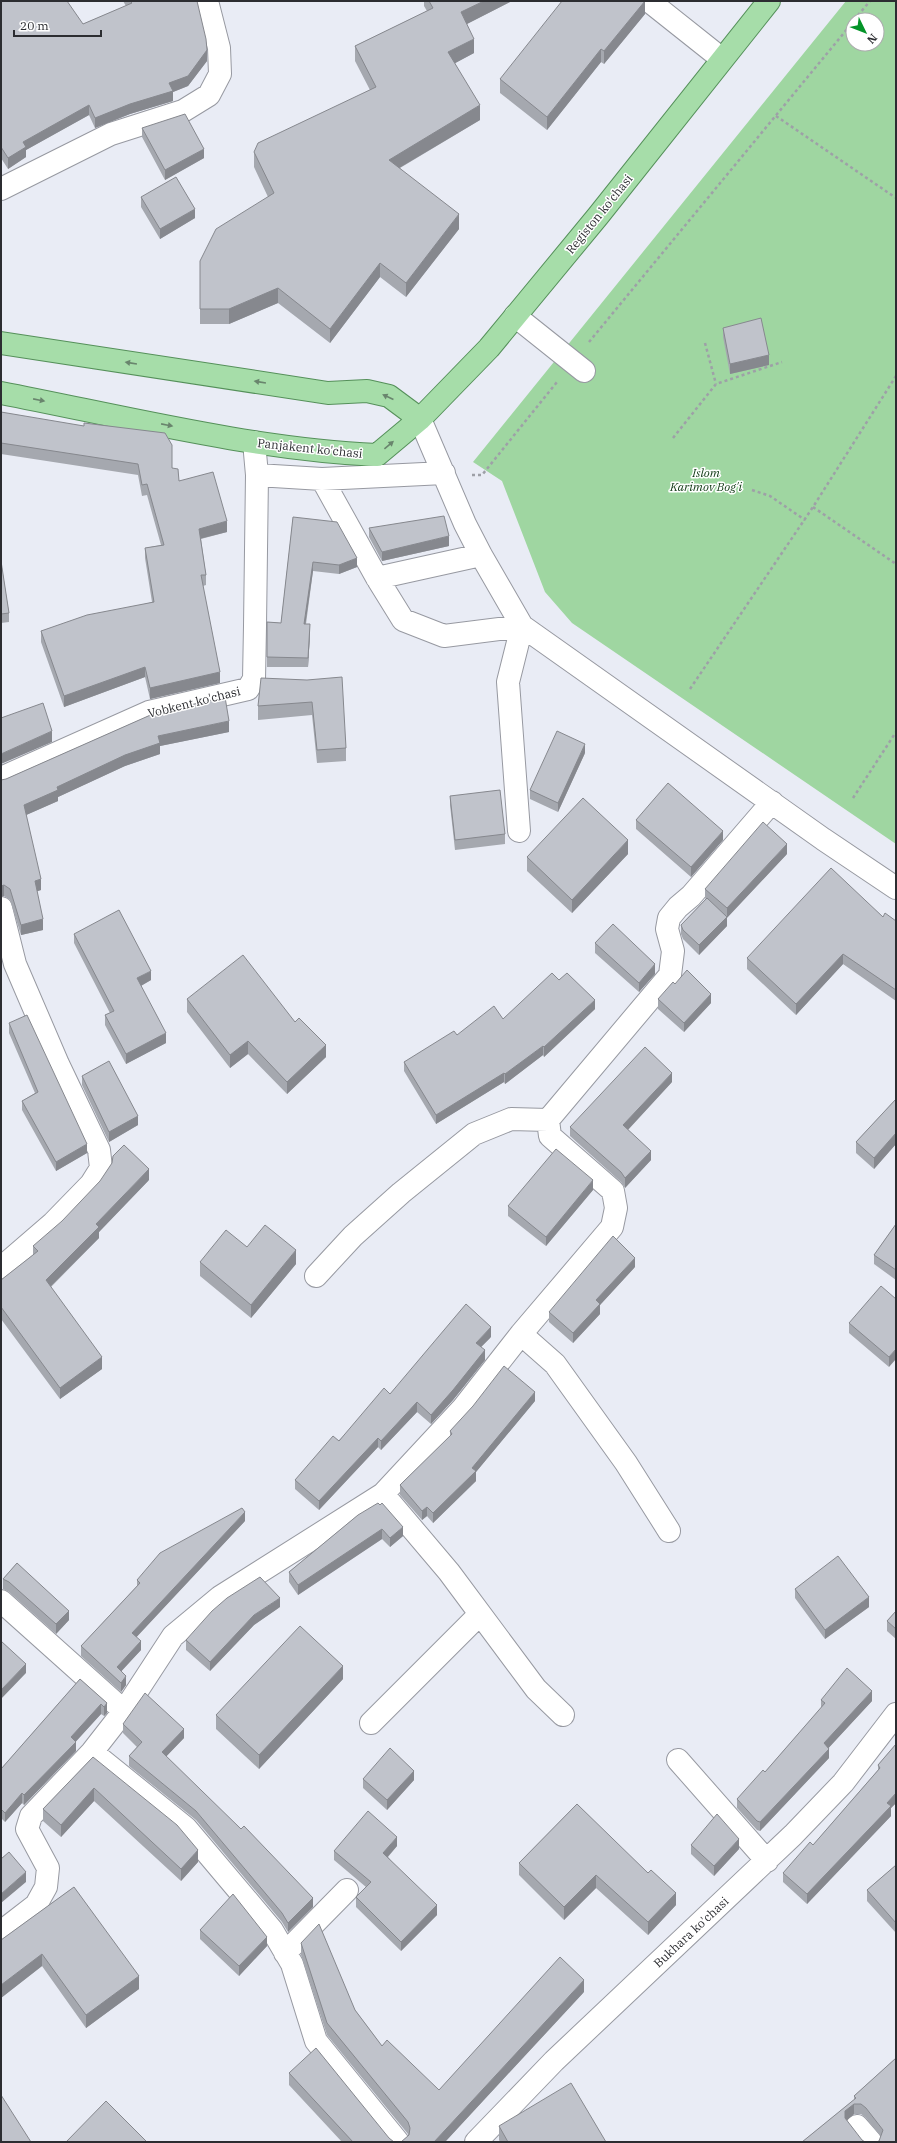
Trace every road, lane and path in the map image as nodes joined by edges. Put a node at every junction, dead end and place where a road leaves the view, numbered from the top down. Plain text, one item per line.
1 (207, 1) edge
2 (649, 1) edge
3 (769, 1) edge
4 (870, 1) edge
5 (861, 12) edge
6 (845, 32) edge
7 (722, 60) junction
8 (776, 116) junction
9 (1, 188) edge
10 (896, 198) edge
11 (515, 316) junction
12 (1, 343) edge
13 (705, 343) dead end
14 (782, 362) dead end
15 (579, 366) junction
16 (896, 376) edge
17 (716, 384) junction
18 (1, 393) edge
19 (420, 419) junction
20 (673, 438) dead end
21 (254, 442) junction
22 (444, 473) junction
23 (257, 475) junction
24 (322, 480) junction
25 (752, 490) dead end
26 (813, 507) junction
27 (805, 520) junction
28 (481, 555) junction
29 (896, 564) edge
30 (377, 578) junction
31 (522, 626) junction
32 (254, 679) junction
33 (277, 679) edge
34 (690, 689) dead end
35 (896, 732) edge
36 (1, 778) edge
37 (853, 798) dead end
38 (772, 802) junction
39 (519, 831) dead end
40 (896, 888) edge
41 (1, 908) edge
42 (548, 1120) junction
43 (1, 1268) edge
44 (316, 1276) dead end
45 (521, 1334) junction
46 (383, 1494) junction
47 (669, 1531) dead end
48 (1, 1601) edge
49 (479, 1615) junction
50 (124, 1711) junction
51 (896, 1714) edge
52 (563, 1715) dead end
53 (371, 1723) dead end
54 (92, 1752) junction
55 (678, 1760) dead end
56 (767, 1861) junction
57 (347, 1890) dead end
58 (1, 1932) edge
59 (285, 1953) junction
60 (398, 2142) edge
61 (476, 2142) edge

1 - 9 street
2 - 7 street
3 - 7 main road, Registon ko'chasi
4 - 5 path
6 - 8 path
7 - 11 main road, Registon ko'chasi
8 - 10 path
8 - 15 path
11 - 15 street
11 - 19 main road, Registon ko'chasi
19 -> 12 main road
13 - 17 path
14 - 17 path
15 - 22 path
16 - 26 path
17 - 20 path
18 -> 21 main road, Panjakent ko'chasi
21 -> 19 main road, Panjakent ko'chasi
19 - 22 street
21 - 23 street, Vobkent ko'chasi
22 - 24 street
22 - 28 street
23 - 24 street
23 - 32 street, Vobkent ko'chasi
24 - 30 street
25 - 27 path
26 - 27 path
26 - 29 path
27 - 34 path
28 - 30 street
28 - 31 street
30 - 31 street
31 - 38 street
31 - 39 street
32 - 33 street
32 - 36 street, Vobkent ko'chasi
35 - 37 path
38 - 40 street
38 - 42 street
41 - 43 street
42 - 44 street
42 - 45 street
45 - 46 street
45 - 47 street
46 - 49 street
46 - 50 street
48 - 50 street
49 - 52 street
49 - 53 street
50 - 54 street
51 - 56 street, Bukhara ko'chasi
54 - 58 street
54 - 59 street
55 - 56 street
56 - 61 street, Bukhara ko'chasi
57 - 59 street
59 - 60 street

